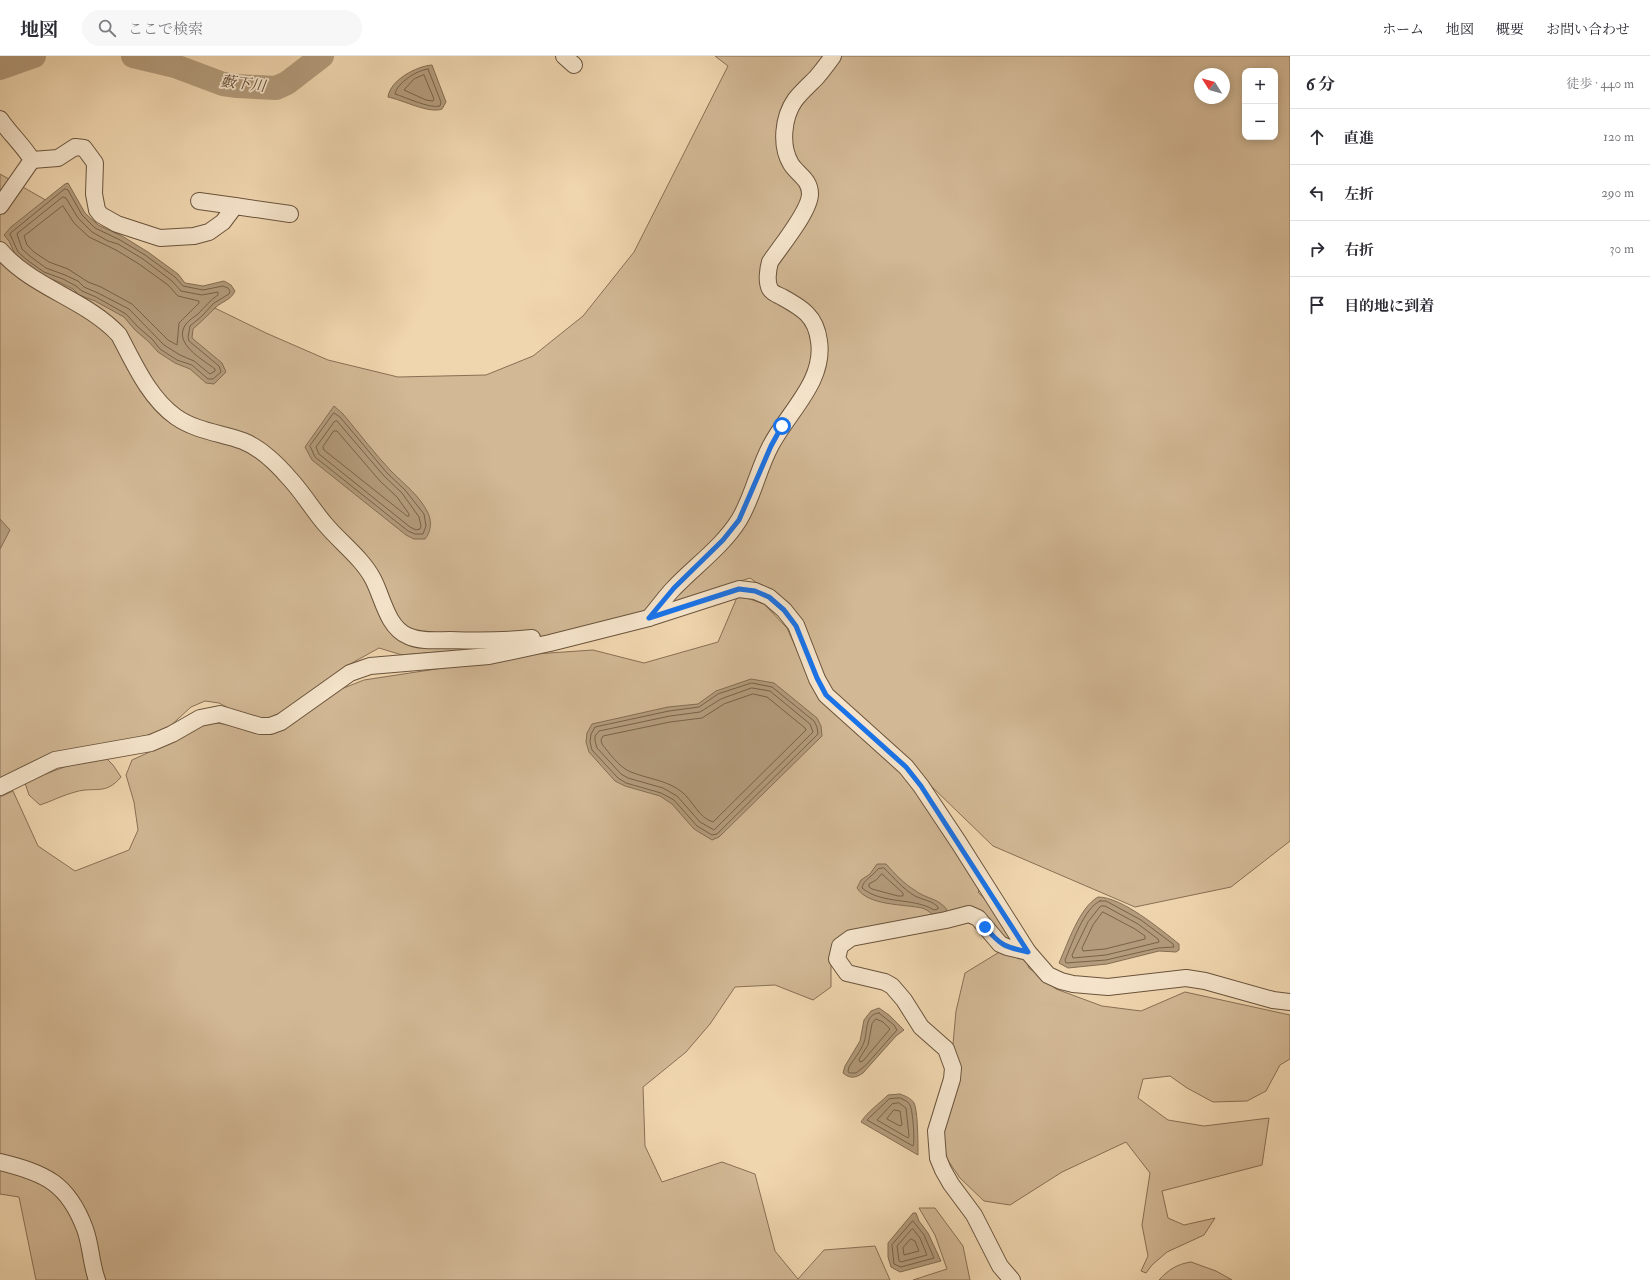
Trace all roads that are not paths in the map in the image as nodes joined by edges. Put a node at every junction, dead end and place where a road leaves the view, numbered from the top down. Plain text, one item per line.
1 (833, 56) edge
2 (0, 119) edge
3 (32, 160) junction
4 (199, 200) dead end
5 (0, 206) edge
6 (236, 206) junction
7 (290, 214) dead end
8 (0, 250) edge
9 (649, 618) junction
10 (550, 643) junction
11 (0, 787) edge
12 (1028, 952) junction
13 (1290, 1002) edge
14 (0, 1162) edge
15 (97, 1280) edge
16 (1012, 1280) edge

1 - 9 street
2 - 3 street
3 - 5 street
3 - 6 street
4 - 6 street
6 - 7 street
8 - 10 street
9 - 10 street
9 - 12 street
10 - 11 street
12 - 13 street
12 - 16 street
14 - 15 street

